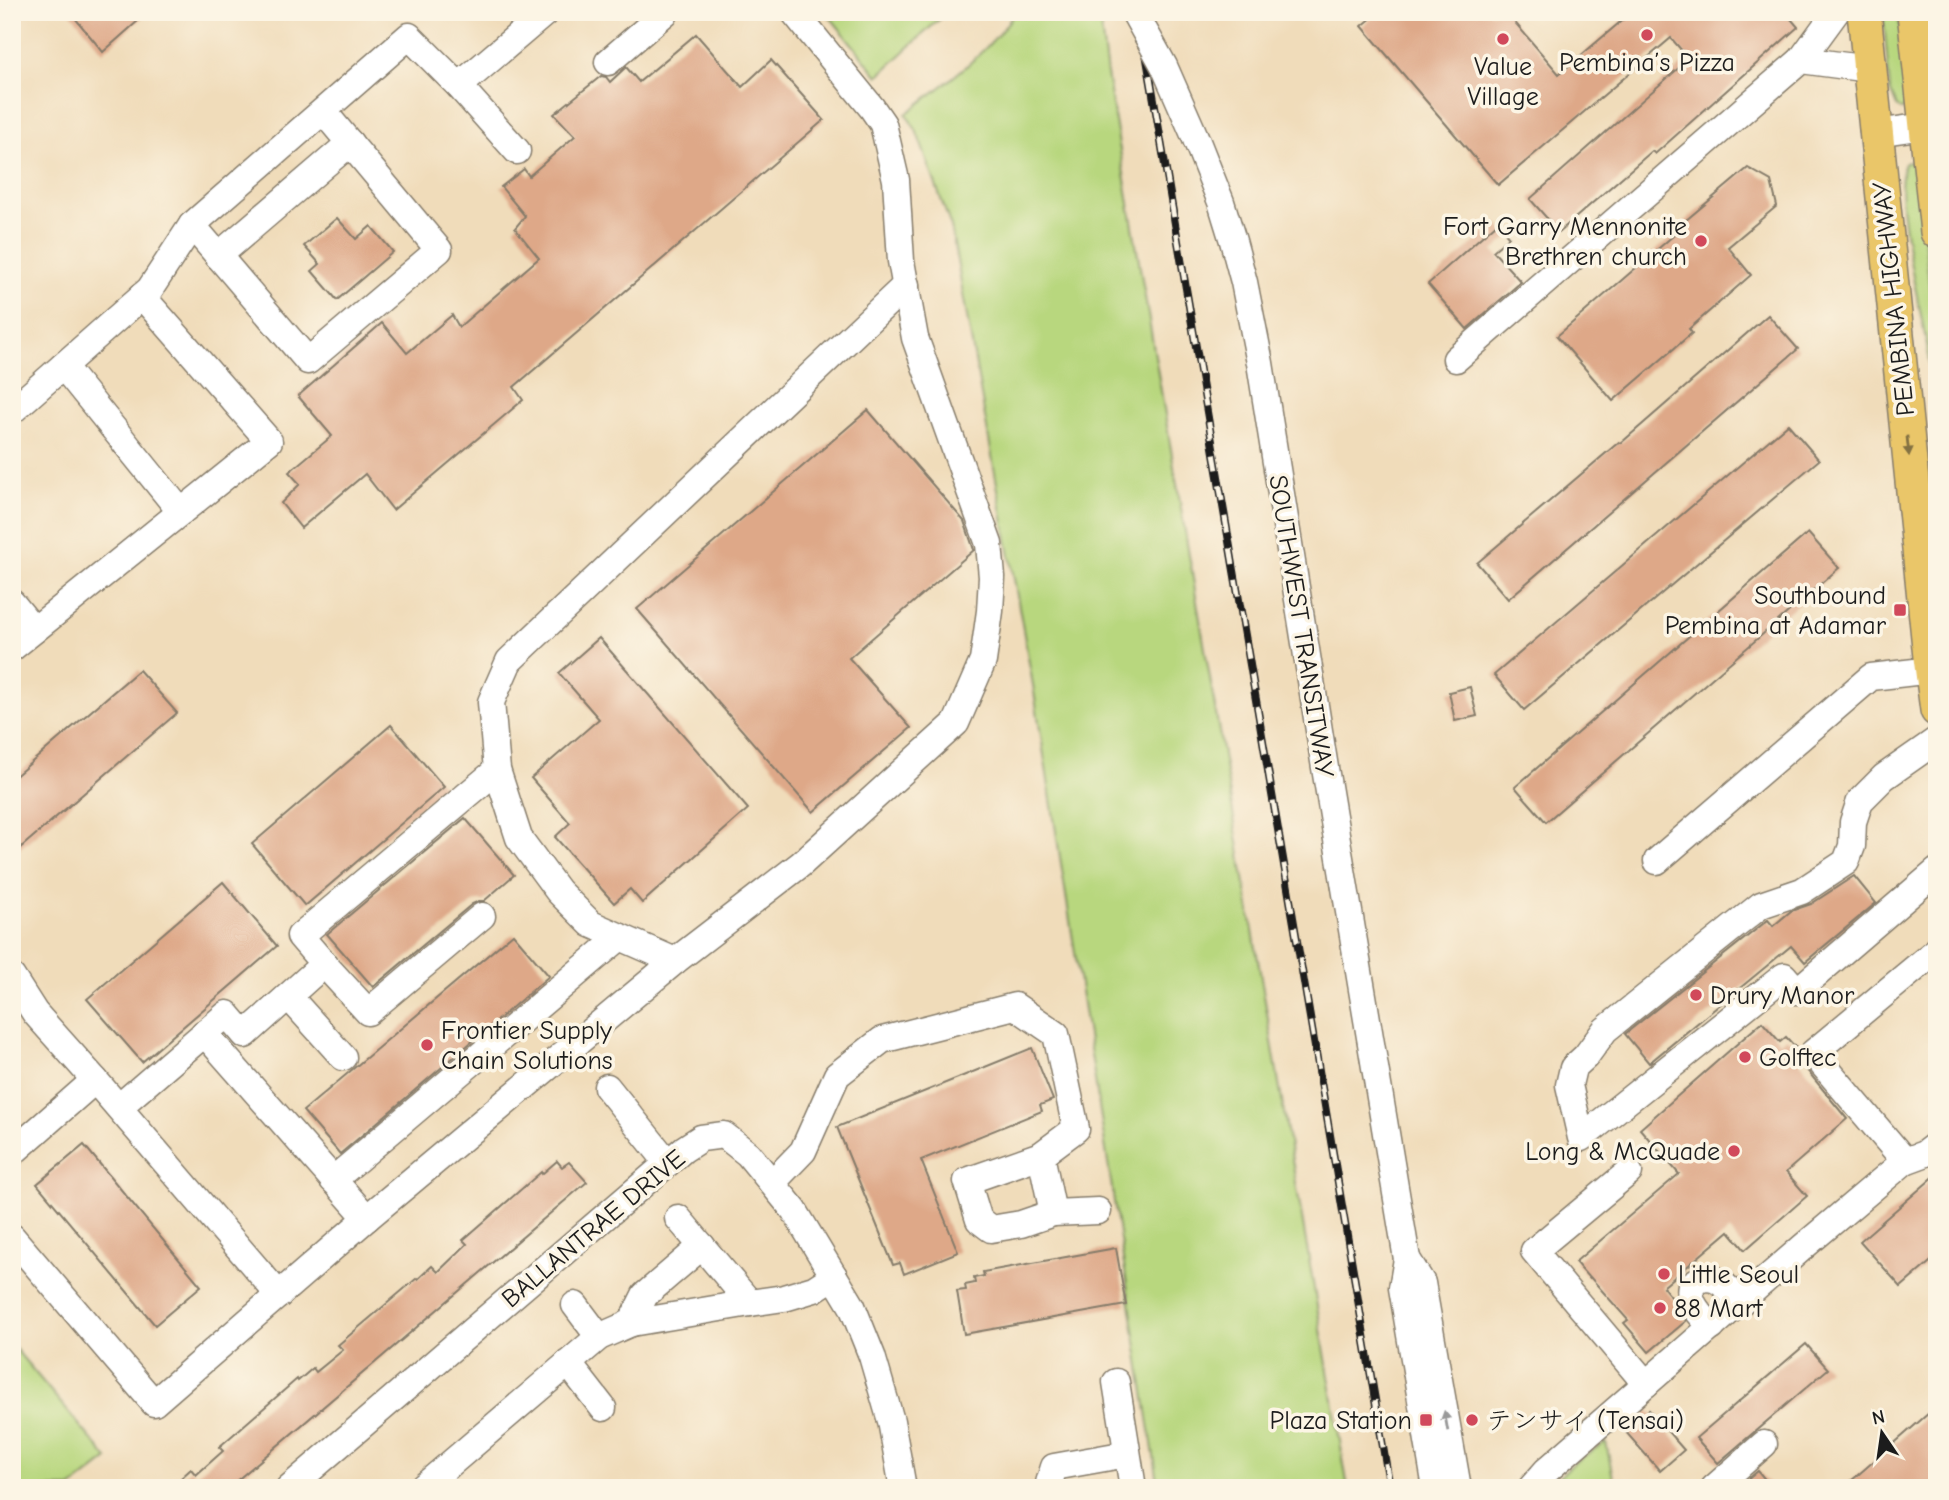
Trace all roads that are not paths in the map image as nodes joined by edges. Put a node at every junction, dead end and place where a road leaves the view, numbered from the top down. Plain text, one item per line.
1 (545, 12) edge
2 (666, 12) edge
3 (794, 12) edge
4 (1134, 12) edge
5 (1836, 12) edge
6 (1864, 12) edge
7 (1914, 12) edge
8 (1801, 60) junction
9 (608, 62) dead end
10 (1869, 69) junction
11 (459, 86) junction
12 (1928, 108) edge
13 (323, 111) junction
14 (1876, 133) junction
15 (350, 143) junction
16 (517, 151) dead end
17 (192, 225) junction
18 (1937, 232) edge
19 (218, 256) junction
20 (906, 285) junction
21 (142, 296) junction
22 (1456, 359) dead end
23 (63, 366) junction
24 (12, 411) edge
25 (181, 512) junction
26 (1927, 530) edge
27 (12, 603) edge
28 (34, 631) junction
29 (12, 648) edge
30 (1932, 670) junction
31 (1937, 710) edge
32 (1937, 740) edge
33 (497, 770) junction
34 (1657, 861) dead end
35 (1937, 871) edge
36 (482, 916) dead end
37 (620, 937) junction
38 (1937, 950) edge
39 (676, 961) junction
40 (324, 964) junction
41 (12, 977) edge
42 (289, 997) junction
43 (204, 1033) junction
44 (343, 1057) dead end
45 (95, 1080) junction
46 (607, 1087) dead end
47 (118, 1107) junction
48 (1937, 1125) edge
49 (1937, 1144) edge
50 (12, 1153) edge
51 (1041, 1155) junction
52 (1905, 1161) junction
53 (668, 1163) junction
54 (1629, 1172) dead end
55 (333, 1180) junction
56 (772, 1183) junction
57 (1098, 1211) dead end
58 (1053, 1213) junction
59 (367, 1218) junction
60 (678, 1218) dead end
61 (12, 1237) edge
62 (702, 1246) junction
63 (1407, 1259) junction
64 (834, 1276) junction
65 (279, 1295) junction
66 (1741, 1302) junction
67 (750, 1303) junction
68 (575, 1305) dead end
69 (631, 1323) junction
70 (1712, 1327) junction
71 (599, 1337) junction
72 (568, 1363) junction
73 (1116, 1382) dead end
74 (1646, 1384) junction
75 (603, 1408) dead end
76 (1764, 1444) dead end
77 (1128, 1454) junction
78 (1539, 1479) edge
79 (289, 1488) edge
80 (422, 1488) edge
81 (903, 1488) edge
82 (1050, 1488) edge
83 (1133, 1488) edge
84 (1436, 1488) edge
85 (1458, 1488) edge
86 (1714, 1488) edge

1 - 11 street
2 - 9 street
3 - 20 street
4 - 63 street, SOUTHWEST TRANSITWAY, bridge
5 - 8 street
6 - 10 main road, PEMBINA HIGHWAY
7 - 12 main road, PEMBINA HIGHWAY
8 - 10 street
8 - 22 street
10 - 14 main road, PEMBINA HIGHWAY
11 - 13 street
11 - 16 street
12 - 14 street
12 - 18 main road, PEMBINA HIGHWAY
13 - 15 street
13 - 17 street
14 -> 26 main road, PEMBINA HIGHWAY
15 - 19 street
15 - 19 street
17 - 19 street
17 - 21 street
20 - 33 street
20 - 39 street
21 - 23 street
21 - 25 street
23 - 24 street
23 - 25 street
25 - 28 street
26 - 30 main road, PEMBINA HIGHWAY
27 - 28 street
28 - 29 street
30 - 31 main road, PEMBINA HIGHWAY
30 - 34 street
32 - 35 street
33 - 37 street
33 - 40 street
36 - 40 street
37 - 39 street
37 - 55 street
38 - 52 street
39 - 59 street
40 - 42 street
41 - 45 street
42 - 43 street
42 - 44 street
43 - 47 street
43 - 55 street
45 - 47 street
45 - 50 street
46 - 53 street
47 - 65 street
48 - 52 street
49 - 52 street
51 - 56 street
51 - 58 street
51 - 58 street
52 - 66 street
53 - 56 street, BALLANTRAE DRIVE
53 - 79 street, BALLANTRAE DRIVE
54 - 74 street
55 - 59 street
56 - 64 street, BALLANTRAE DRIVE
57 - 58 street
59 - 65 street
60 - 62 street
61 - 65 street
62 - 67 street
62 - 69 street
63 - 84 street, SOUTHWEST TRANSITWAY
85 -> 63 street, SOUTHWEST TRANSITWAY
64 - 67 street
64 - 81 street, BALLANTRAE DRIVE
66 - 70 street
66 - 70 street
67 - 69 street
68 - 71 street
69 - 71 street
70 - 74 street
71 - 72 street
72 - 75 street
72 - 80 street
73 - 77 street
74 - 78 street
76 - 86 street
77 - 82 street
77 - 83 street

